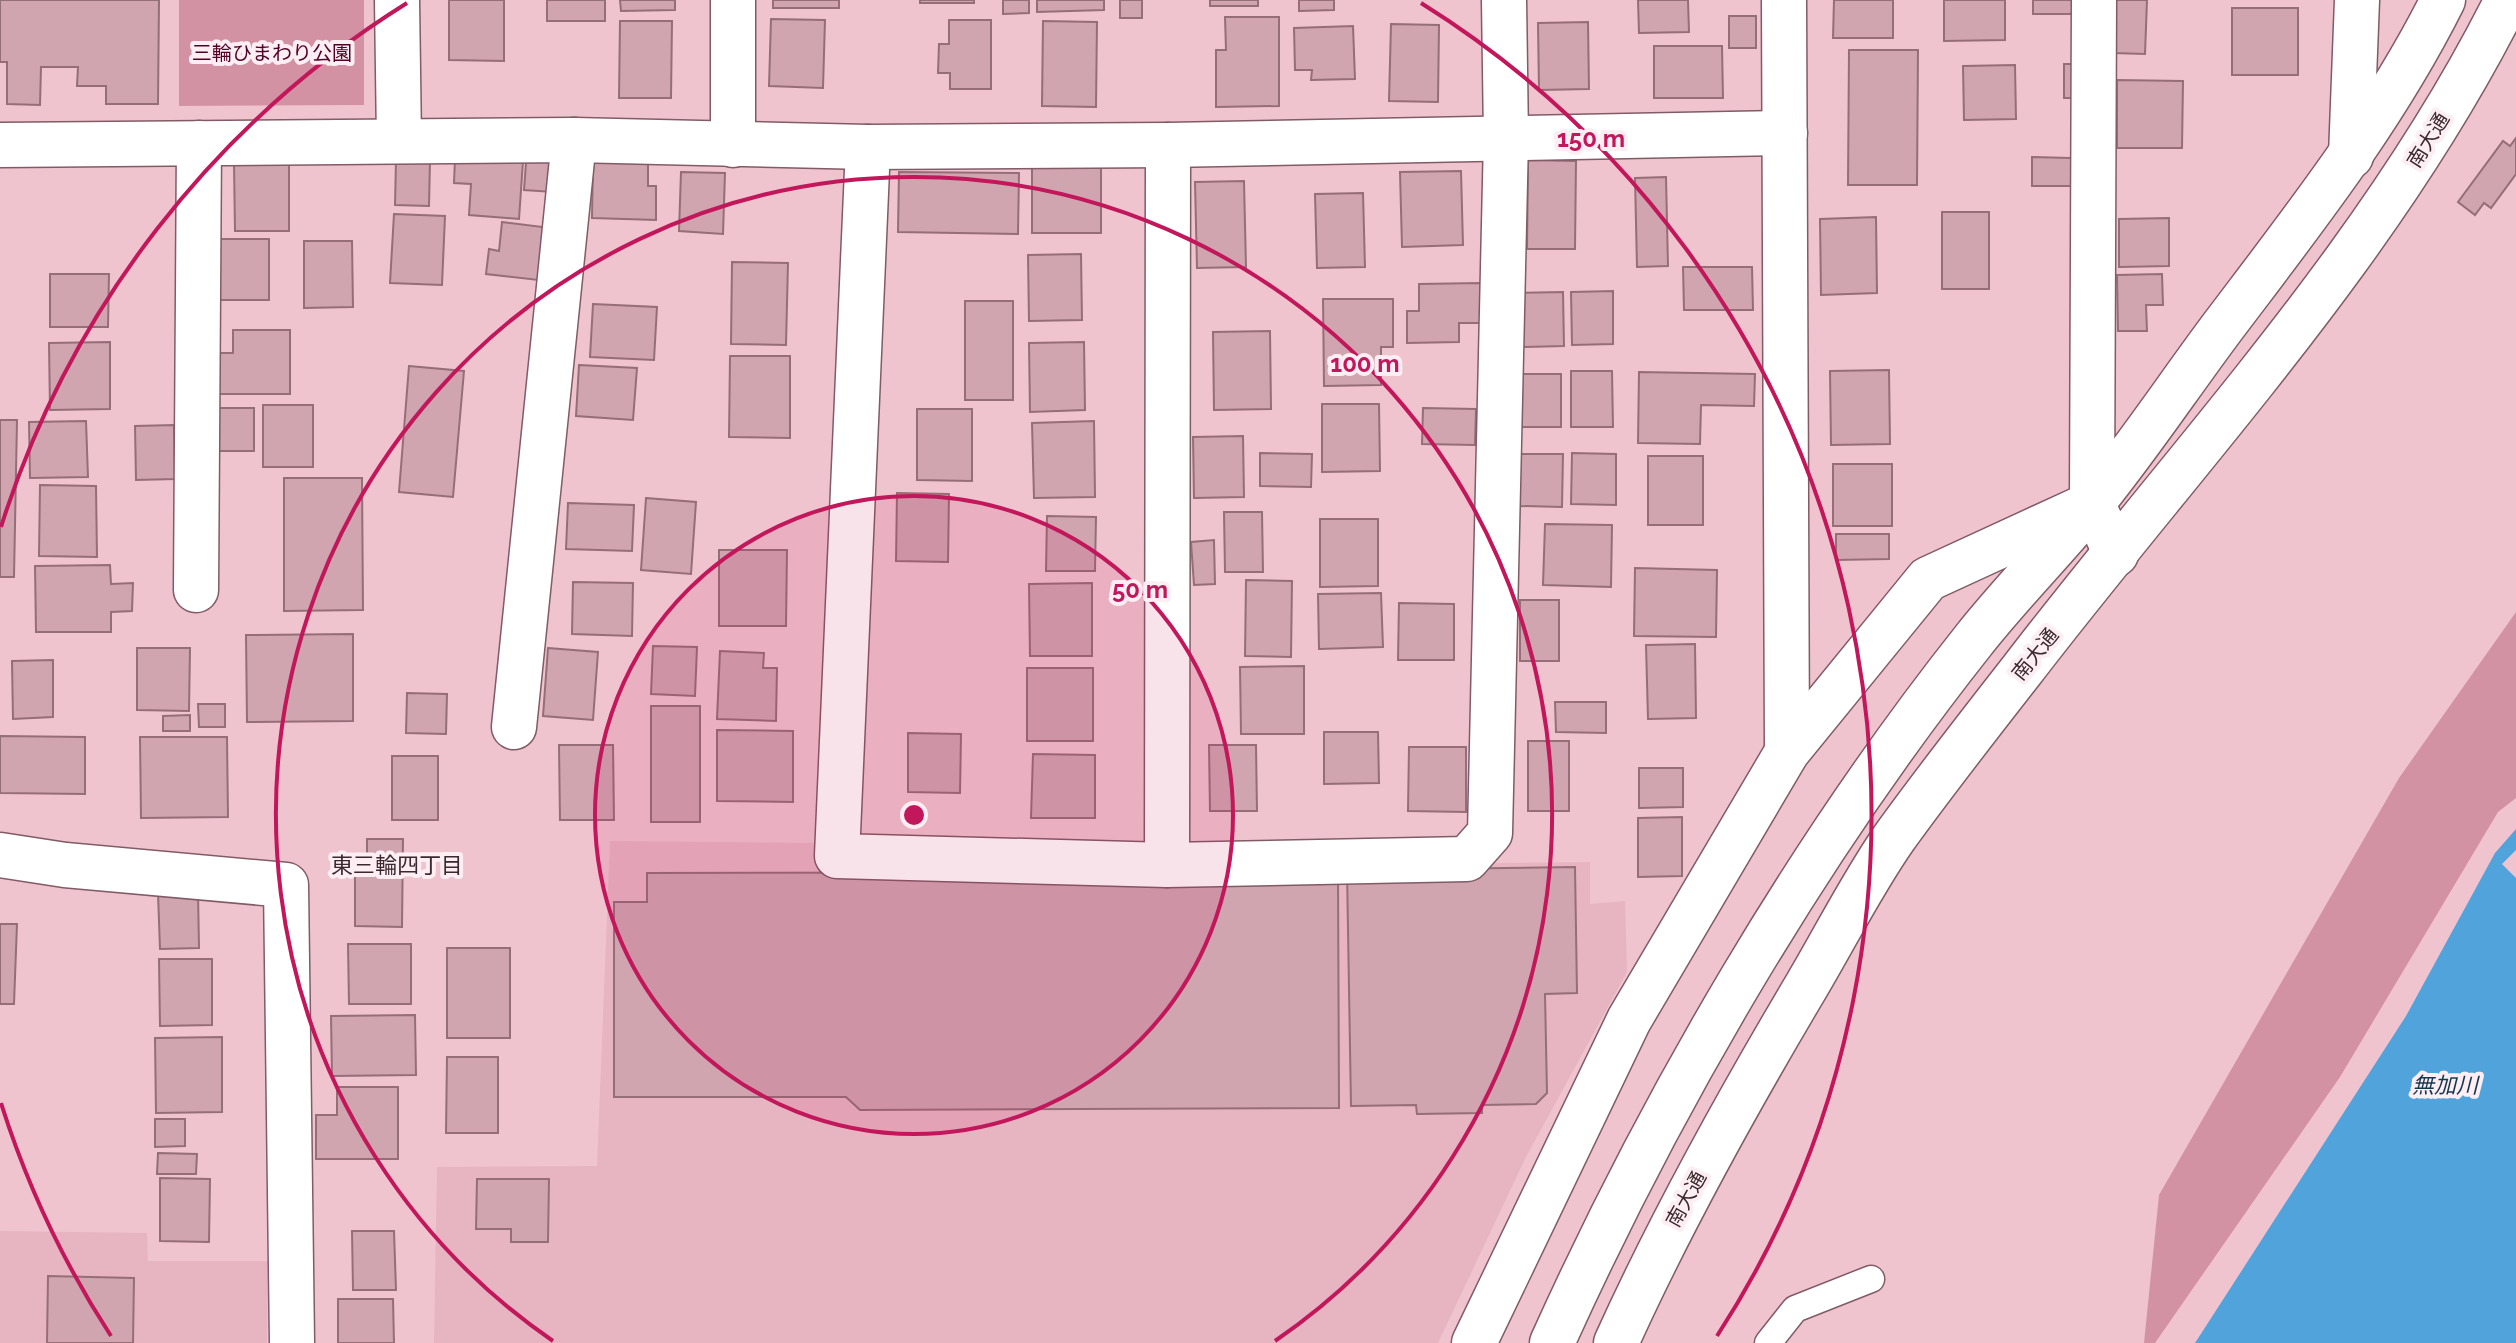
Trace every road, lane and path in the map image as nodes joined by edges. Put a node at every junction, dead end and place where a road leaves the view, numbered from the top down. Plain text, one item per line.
1 (397, 0) edge
2 (733, 0) edge
3 (1504, 0) edge
4 (1784, 0) edge
5 (2094, 0) edge
6 (2357, 0) edge
7 (2443, 0) edge
8 (2507, 0) edge
9 (1785, 133) junction
10 (1506, 138) junction
11 (574, 140) junction
12 (399, 141) junction
13 (199, 143) junction
14 (0, 145) edge
15 (733, 145) junction
16 (1168, 145) junction
17 (868, 147) junction
18 (2351, 156) junction
19 (2092, 503) junction
20 (2116, 554) junction
21 (196, 590) dead end
22 (514, 727) dead end
23 (1787, 752) junction
24 (0, 855) edge
25 (1167, 865) junction
26 (1871, 1279) dead end
27 (292, 1343) edge
28 (1474, 1343) edge
29 (1552, 1343) edge
30 (1616, 1343) edge
31 (1768, 1343) edge

1 - 12 street
2 - 15 street
3 - 10 street
4 - 9 street
5 - 19 street
6 - 18 street
7 - 18 street
8 - 20 street, 南大通
9 - 10 street
9 - 23 street
10 - 16 street
10 - 25 street
11 - 12 street
11 - 15 street
11 - 22 street
12 - 13 street
13 - 14 street
13 - 21 street
15 - 17 street
16 - 17 street
16 - 25 street
17 - 25 street
18 - 19 street
19 - 20 street
19 - 23 street
19 - 29 street
20 - 30 street, 南大通
23 - 28 street
24 - 27 street
26 - 31 lane

